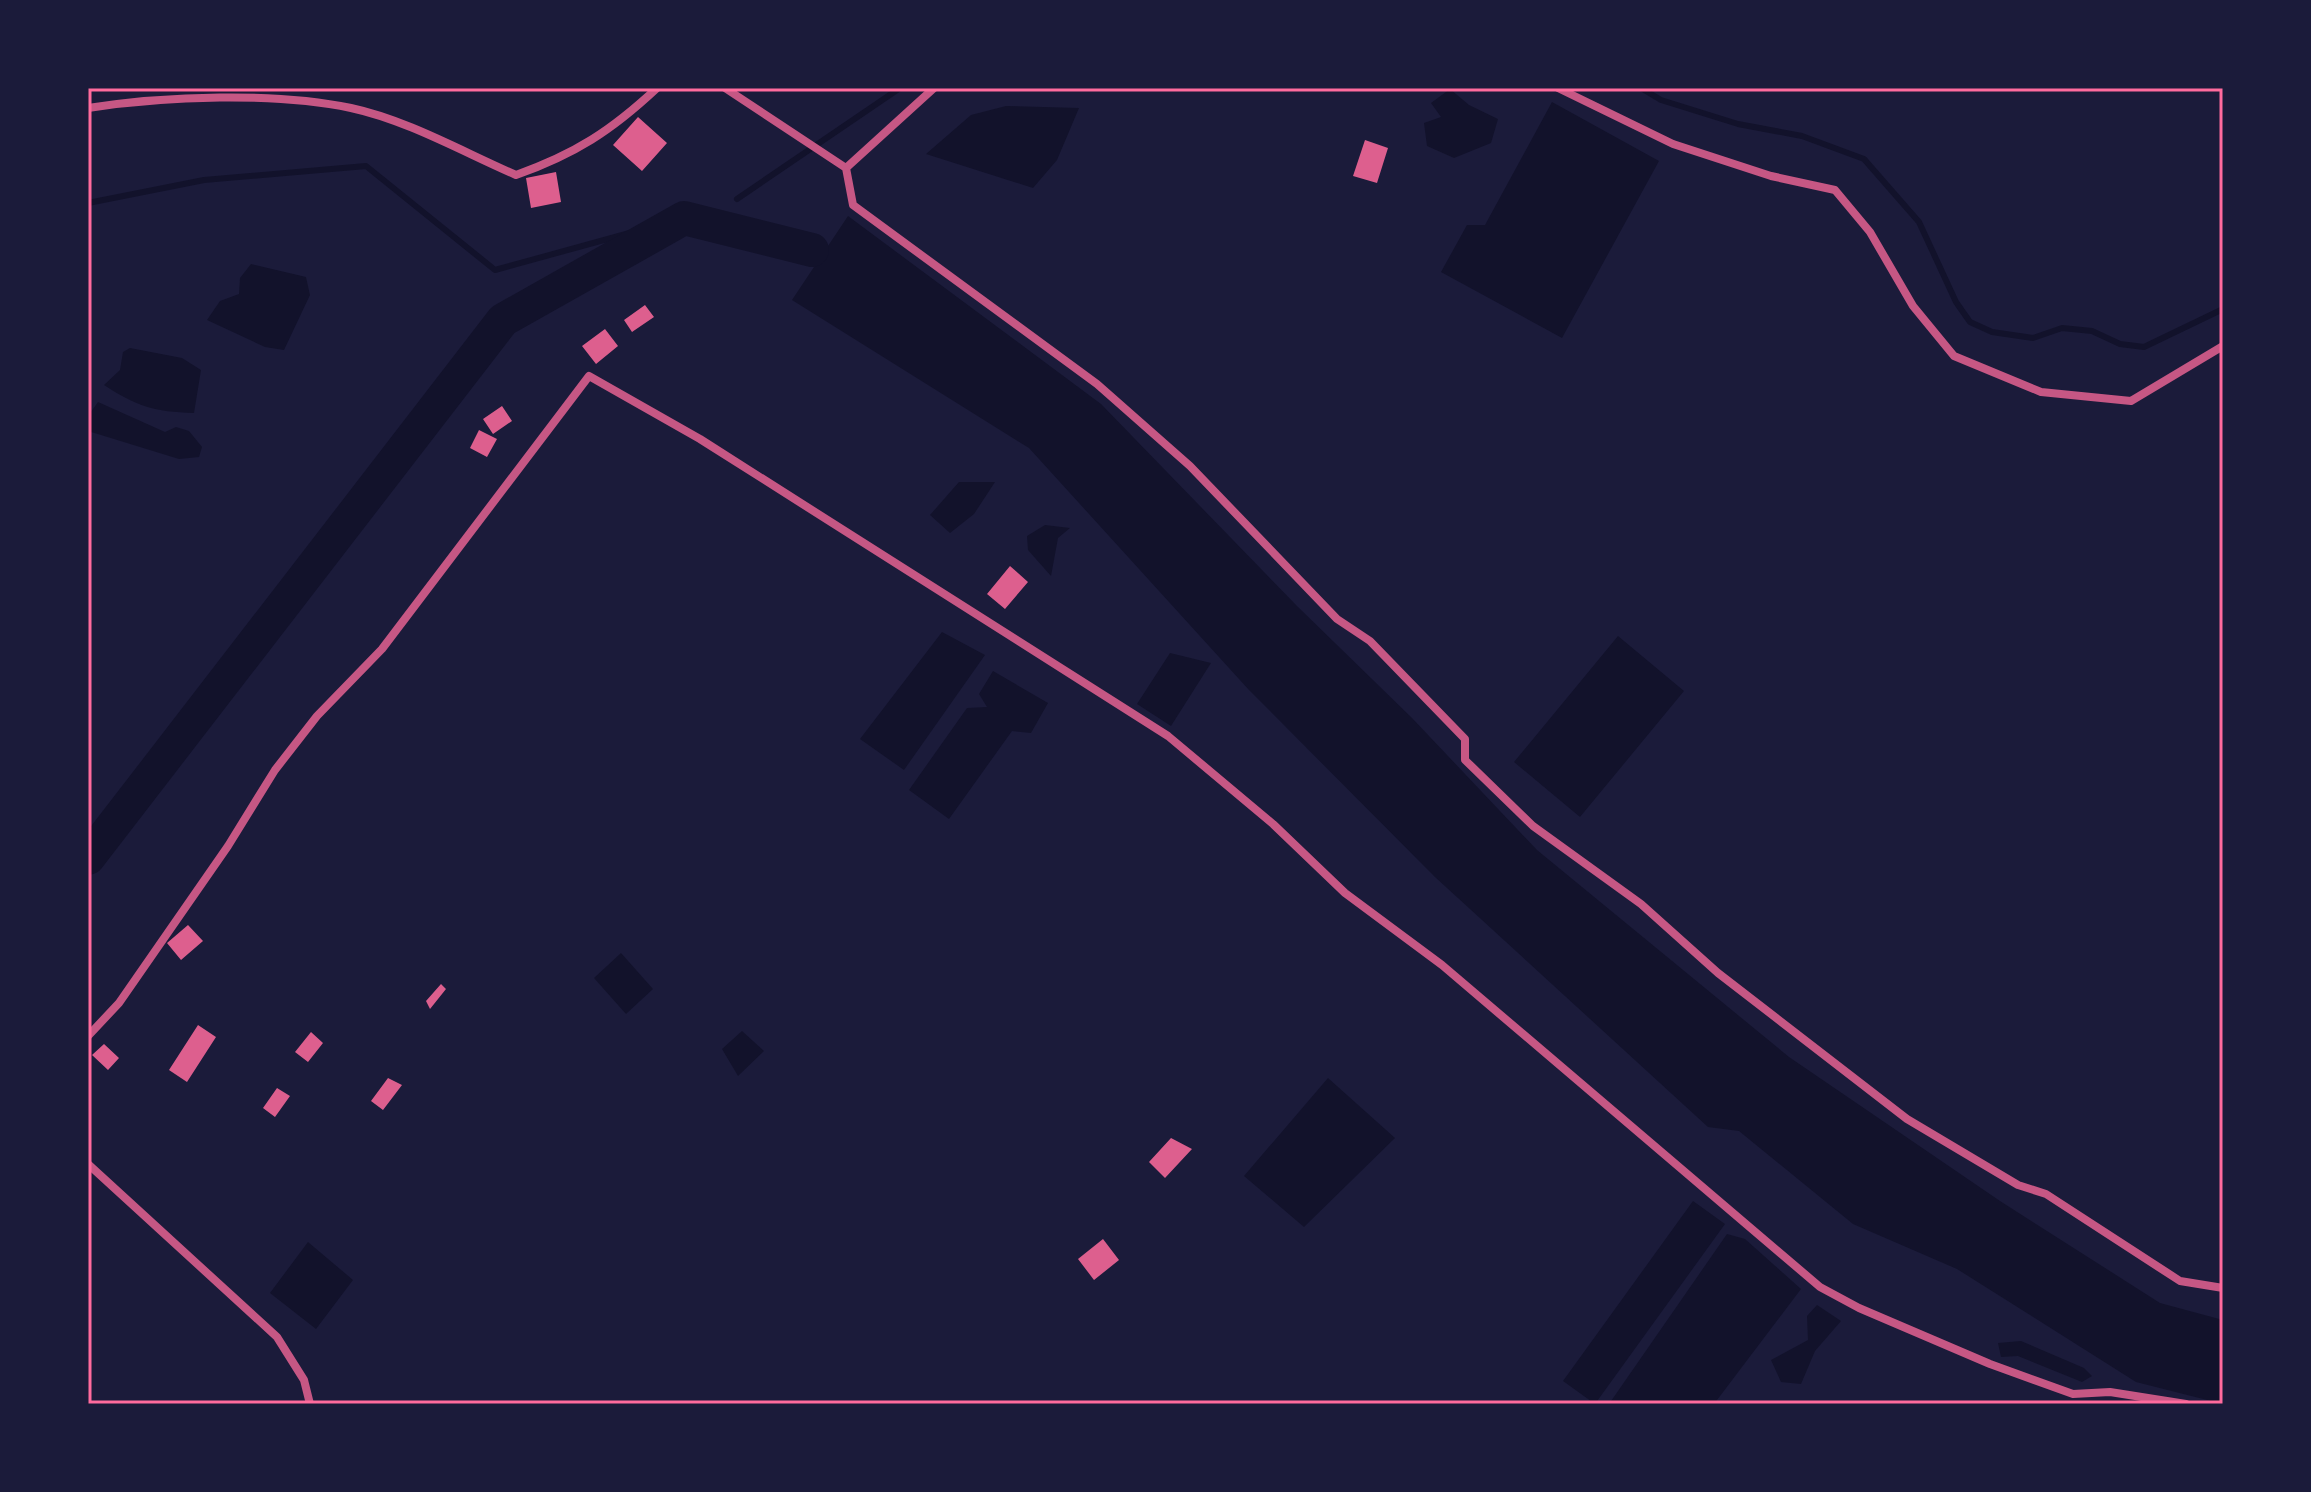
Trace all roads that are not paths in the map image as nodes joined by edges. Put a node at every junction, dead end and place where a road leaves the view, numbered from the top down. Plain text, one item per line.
1 (657, 88) edge
2 (725, 88) edge
3 (934, 88) edge
4 (1558, 88) edge
5 (88, 108) edge
6 (846, 168) junction
7 (2223, 346) edge
8 (88, 1036) edge
9 (88, 1164) edge
10 (2223, 1288) edge
11 (310, 1404) edge
12 (2186, 1404) edge

1 - 5 street
2 - 6 street
3 - 6 street
4 - 7 street
6 - 10 street
8 - 12 street
9 - 11 street

